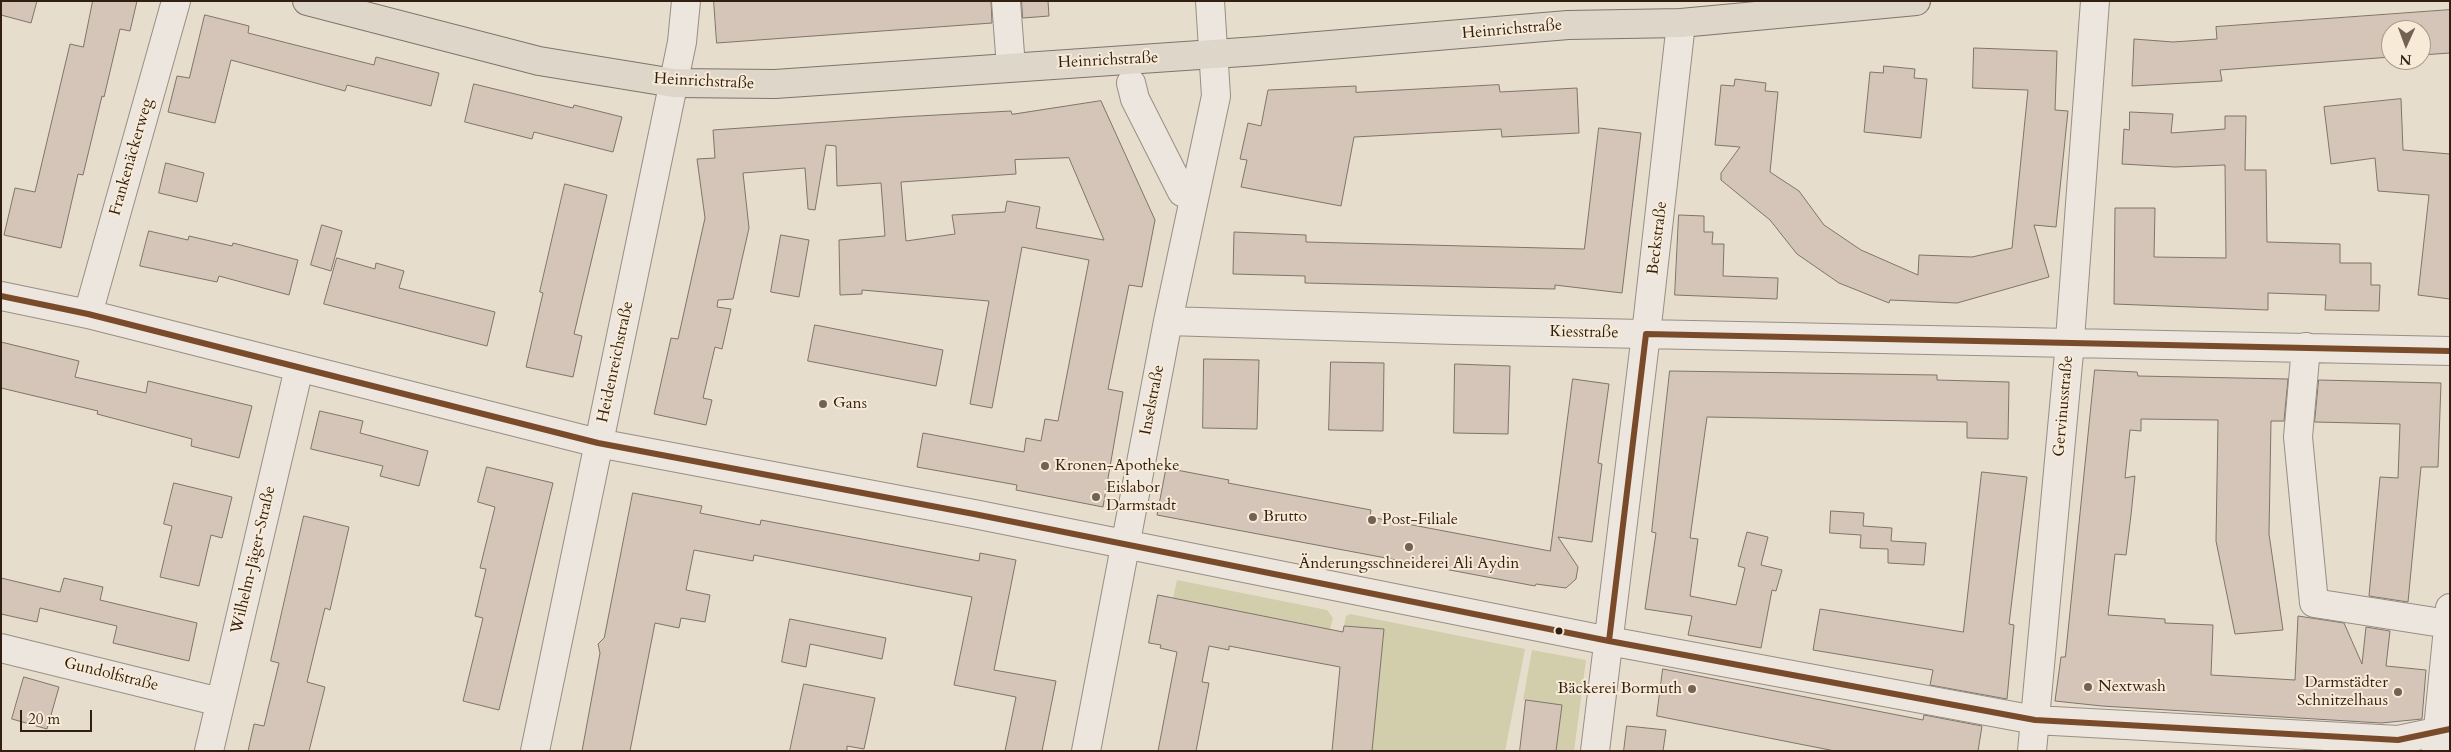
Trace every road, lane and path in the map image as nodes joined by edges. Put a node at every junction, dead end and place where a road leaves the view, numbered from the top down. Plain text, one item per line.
1 (176, 1) edge
2 (307, 1) edge
3 (686, 1) edge
4 (1006, 1) edge
5 (1210, 1) edge
6 (1916, 1) edge
7 (2095, 1) edge
8 (348, 7) edge
9 (1681, 22) junction
10 (1214, 54) junction
11 (1010, 67) junction
12 (674, 83) junction
13 (1131, 83) dead end
14 (1194, 198) junction
15 (1, 296) edge
16 (88, 314) junction
17 (1168, 321) junction
18 (1646, 334) junction
19 (2070, 342) junction
20 (2306, 347) junction
21 (2450, 351) edge
22 (299, 368) junction
23 (598, 444) junction
24 (1125, 546) junction
25 (2449, 616) edge
26 (1609, 641) junction
27 (1, 648) edge
28 (220, 702) junction
29 (2035, 720) junction
30 (2441, 737) edge
31 (209, 751) edge
32 (535, 751) edge
33 (1086, 751) edge
34 (1595, 751) edge
35 (2032, 751) edge

1 - 16 street, Frankenäckerweg
2 - 8 main road, Heinrichstraße
3 - 12 street, Heidenreichstraße
4 - 11 street
5 - 10 street, Inselstraße
6 - 9 main road, Heinrichstraße
7 - 19 street, Gervinusstraße
8 - 12 main road, Heinrichstraße
9 - 10 main road, Heinrichstraße
9 - 18 street, Beckstraße
10 - 11 main road, Heinrichstraße
10 - 14 street, Inselstraße
11 - 12 main road, Heinrichstraße
12 - 23 street, Heidenreichstraße
13 - 14 street
14 - 17 street, Inselstraße
15 - 16 street
16 - 22 street
17 - 18 street, Kiesstraße
17 - 24 street, Inselstraße
18 - 19 street, Kiesstraße
18 - 26 street, Beckstraße
19 - 20 street, Kiesstraße
19 - 29 street, Gervinusstraße
20 - 21 street, Kiesstraße
20 - 25 street
22 - 23 street
22 - 28 street, Wilhelm-Jäger-Straße
23 - 24 street
23 - 32 street, Heidenreichstraße
24 - 26 street
24 - 33 street, Inselstraße
25 - 30 street
26 - 29 street
26 - 34 street, Beckstraße
27 - 28 street, Gundolfstraße
28 - 31 street, Wilhelm-Jäger-Straße
29 - 30 street
29 - 35 street, Gervinusstraße

